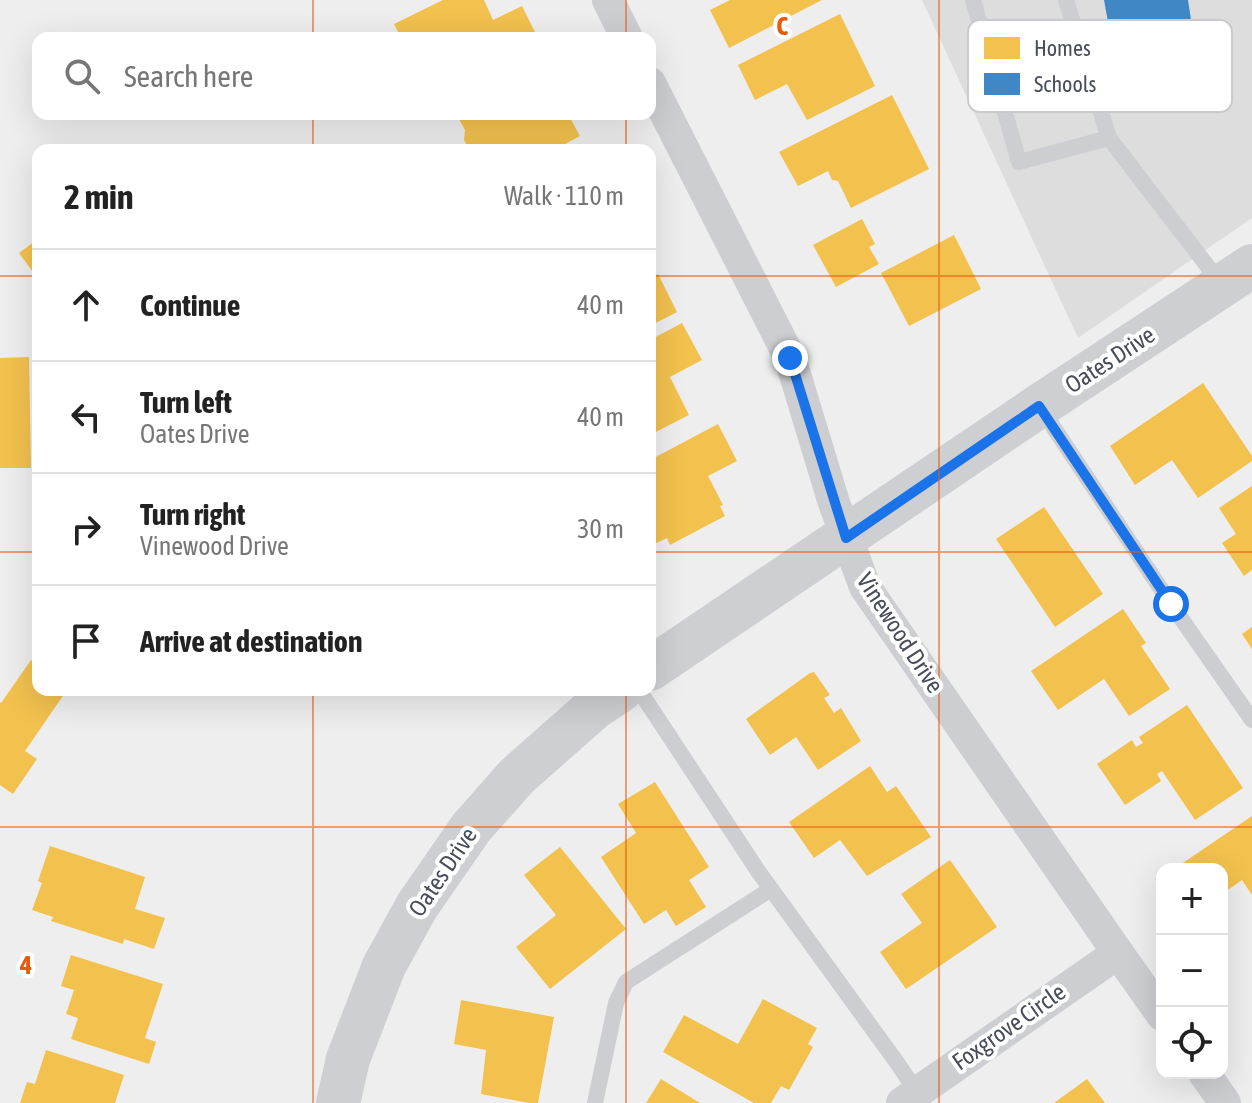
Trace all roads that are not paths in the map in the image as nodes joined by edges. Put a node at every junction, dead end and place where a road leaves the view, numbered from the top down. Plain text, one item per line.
1 (608, 0) edge
2 (973, 0) edge
3 (1066, 0) edge
4 (979, 20) edge
5 (1072, 20) edge
6 (624, 32) edge
7 (656, 95) edge
8 (1005, 112) edge
9 (1101, 112) edge
10 (1109, 138) junction
11 (1242, 280) edge
12 (1039, 406) junction
13 (846, 538) junction
14 (656, 665) edge
15 (612, 696) edge
16 (643, 696) edge
17 (1252, 720) edge
18 (771, 889) junction
19 (1118, 953) junction
20 (1156, 1007) edge
21 (1208, 1079) edge
22 (914, 1099) edge
23 (338, 1103) edge
24 (595, 1103) edge
25 (1225, 1103) edge

1 - 6 street
2 - 4 lane
3 - 5 lane
7 - 13 street, Vinewood Drive
8 - 10 lane
9 - 10 lane
10 - 11 lane
11 - 12 street, Oates Drive
12 - 13 street, Oates Drive
12 - 17 lane
13 - 14 street, Oates Drive
13 - 19 street, Vinewood Drive
15 - 23 street, Oates Drive
16 - 18 lane
18 - 22 lane
18 - 24 lane
19 - 20 street, Vinewood Drive
19 - 22 street, Foxgrove Circle
21 - 25 street

